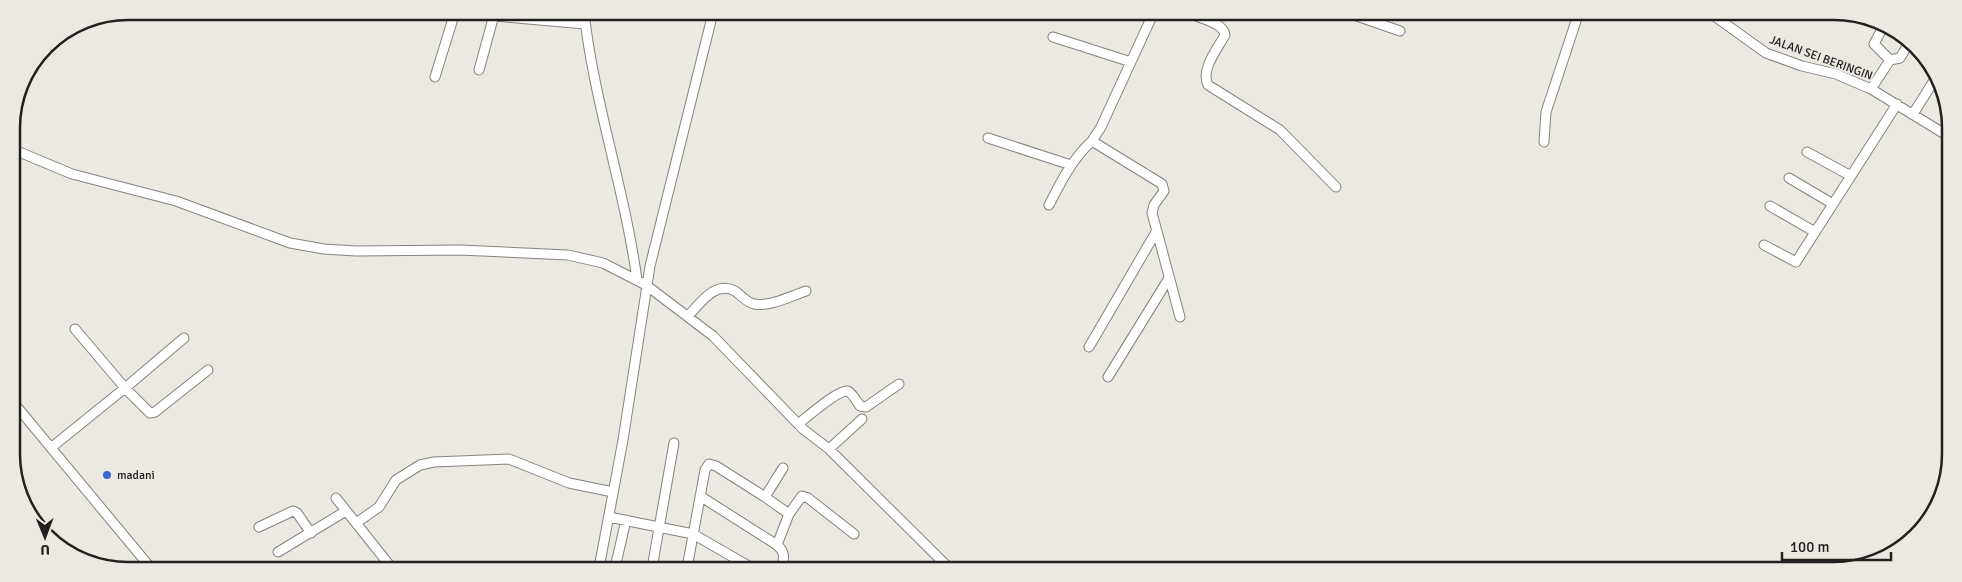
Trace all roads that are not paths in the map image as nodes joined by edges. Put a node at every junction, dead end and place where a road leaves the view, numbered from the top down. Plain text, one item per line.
1 (452, 20) edge
2 (493, 20) edge
3 (550, 20) edge
4 (585, 20) edge
5 (711, 20) edge
6 (1150, 20) edge
7 (1204, 20) edge
8 (1369, 20) edge
9 (1576, 20) edge
10 (1720, 20) edge
11 (585, 24) junction
12 (1400, 31) dead end
13 (1881, 31) edge
14 (1054, 37) dead end
15 (1906, 48) edge
16 (1890, 60) junction
17 (1131, 62) junction
18 (479, 70) dead end
19 (434, 77) dead end
20 (1932, 83) edge
21 (1871, 89) junction
22 (1897, 104) junction
23 (1913, 114) junction
24 (1942, 132) edge
25 (988, 138) dead end
26 (1092, 141) junction
27 (1544, 142) dead end
28 (20, 152) edge
29 (1807, 152) dead end
30 (1070, 165) junction
31 (1851, 176) junction
32 (1789, 178) dead end
33 (1336, 187) dead end
34 (1833, 204) junction
35 (1049, 205) dead end
36 (1770, 206) dead end
37 (1156, 232) junction
38 (1815, 232) junction
39 (1764, 245) dead end
40 (1169, 278) junction
41 (637, 280) junction
42 (646, 285) junction
43 (806, 291) dead end
44 (688, 316) junction
45 (1180, 317) dead end
46 (75, 329) dead end
47 (184, 338) dead end
48 (1089, 346) dead end
49 (208, 370) dead end
50 (1108, 377) dead end
51 (899, 384) dead end
52 (125, 388) junction
53 (20, 410) edge
54 (862, 419) dead end
55 (798, 424) junction
56 (674, 443) dead end
57 (52, 447) junction
58 (829, 449) junction
59 (783, 468) dead end
60 (613, 492) junction
61 (700, 496) junction
62 (765, 497) junction
63 (336, 498) dead end
64 (346, 511) junction
65 (788, 514) junction
66 (609, 517) junction
67 (626, 520) junction
68 (356, 523) junction
69 (259, 527) dead end
70 (659, 527) junction
71 (311, 533) junction
72 (693, 534) junction
73 (854, 534) dead end
74 (776, 545) junction
75 (278, 552) dead end
76 (146, 562) edge
77 (386, 562) edge
78 (601, 562) edge
79 (615, 562) edge
80 (653, 562) edge
81 (688, 562) edge
82 (742, 562) edge
83 (782, 562) edge
84 (943, 562) edge

1 - 19 street
2 - 18 street
3 - 11 street
4 - 11 street
5 - 42 street
6 - 17 street
7 - 33 street
8 - 12 street
9 - 27 street
10 - 21 street, JALAN SEI BERINGIN
11 - 41 street
13 - 16 street
14 - 17 street
15 - 16 street
16 - 21 street
17 - 26 street
20 - 23 street
21 - 22 street, JALAN SEI BERINGIN
22 - 23 street, JALAN SEI BERINGIN
22 - 31 street
23 - 24 street, JALAN SEI BERINGIN
25 - 30 street
26 - 30 street
26 - 37 street
28 - 41 street
29 - 31 street
30 - 35 street
31 - 34 street
32 - 34 street
34 - 38 street
36 - 38 street
37 - 40 street
37 - 48 street
38 - 39 street
40 - 45 street
40 - 50 street
41 - 42 street
42 - 44 street
42 - 60 street
43 - 44 street
44 - 55 street
46 - 52 street
47 - 52 street
49 - 52 street
51 - 55 street
52 - 57 street
53 - 57 street
54 - 58 street
55 - 58 street
56 - 70 street
57 - 76 street
58 - 84 street
59 - 62 street
60 - 66 street
60 - 68 street
61 - 62 street
61 - 72 street
61 - 74 street
62 - 65 street
63 - 64 street
64 - 68 street
64 - 71 street
65 - 73 street
65 - 74 street
66 - 67 street
66 - 78 street
67 - 70 street
67 - 79 street
68 - 77 street
69 - 71 street
70 - 72 street
70 - 80 street
71 - 75 street
72 - 81 street
72 - 82 street
74 - 83 street

